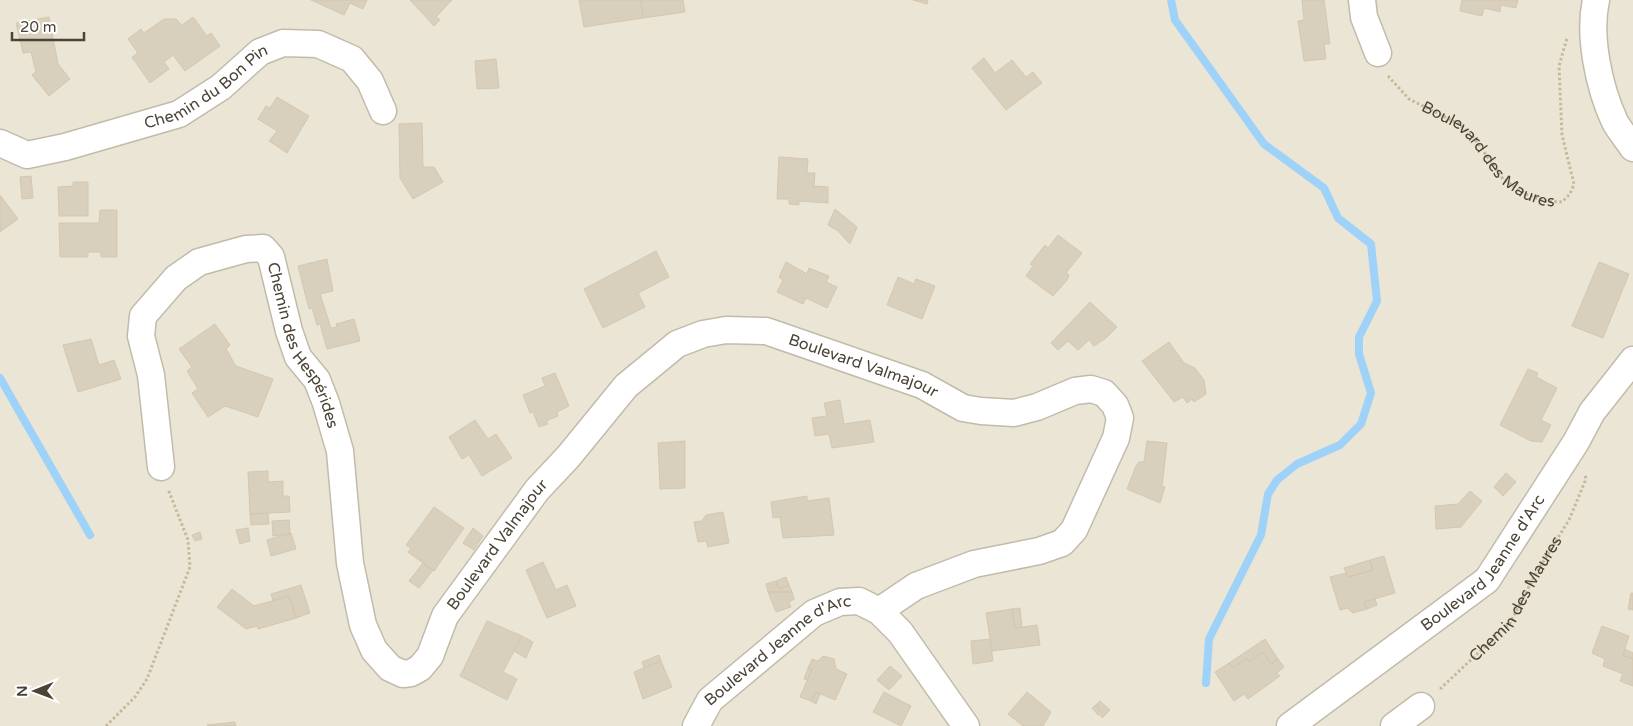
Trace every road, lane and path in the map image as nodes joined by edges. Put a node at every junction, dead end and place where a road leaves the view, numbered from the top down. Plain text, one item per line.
1 (1362, 0) edge
2 (1596, 0) edge
3 (1568, 35) dead end
4 (1378, 53) joint
5 (383, 111) dead end
6 (0, 143) edge
7 (1633, 148) edge
8 (1633, 360) edge
9 (1576, 442) junction
10 (161, 467) joint
11 (879, 611) junction
12 (411, 673) joint
13 (1421, 706) joint
14 (106, 726) edge
15 (696, 726) edge
16 (966, 726) edge
17 (1290, 726) edge
18 (1394, 726) edge

1 - 4 street
2 - 7 street
3 - 4 path, Boulevard des Maures
5 - 6 street, Chemin du Bon Pin
8 - 9 street, Boulevard Jeanne d'Arc
9 - 13 path, Chemin des Maures
9 - 17 street, Boulevard Jeanne d'Arc
10 - 12 street, Chemin des Hespérides
10 - 14 path
11 - 12 street, Boulevard Valmajour
11 - 15 street, Boulevard Jeanne d'Arc
11 - 16 street, Boulevard Jeanne d'Arc
13 - 18 street

